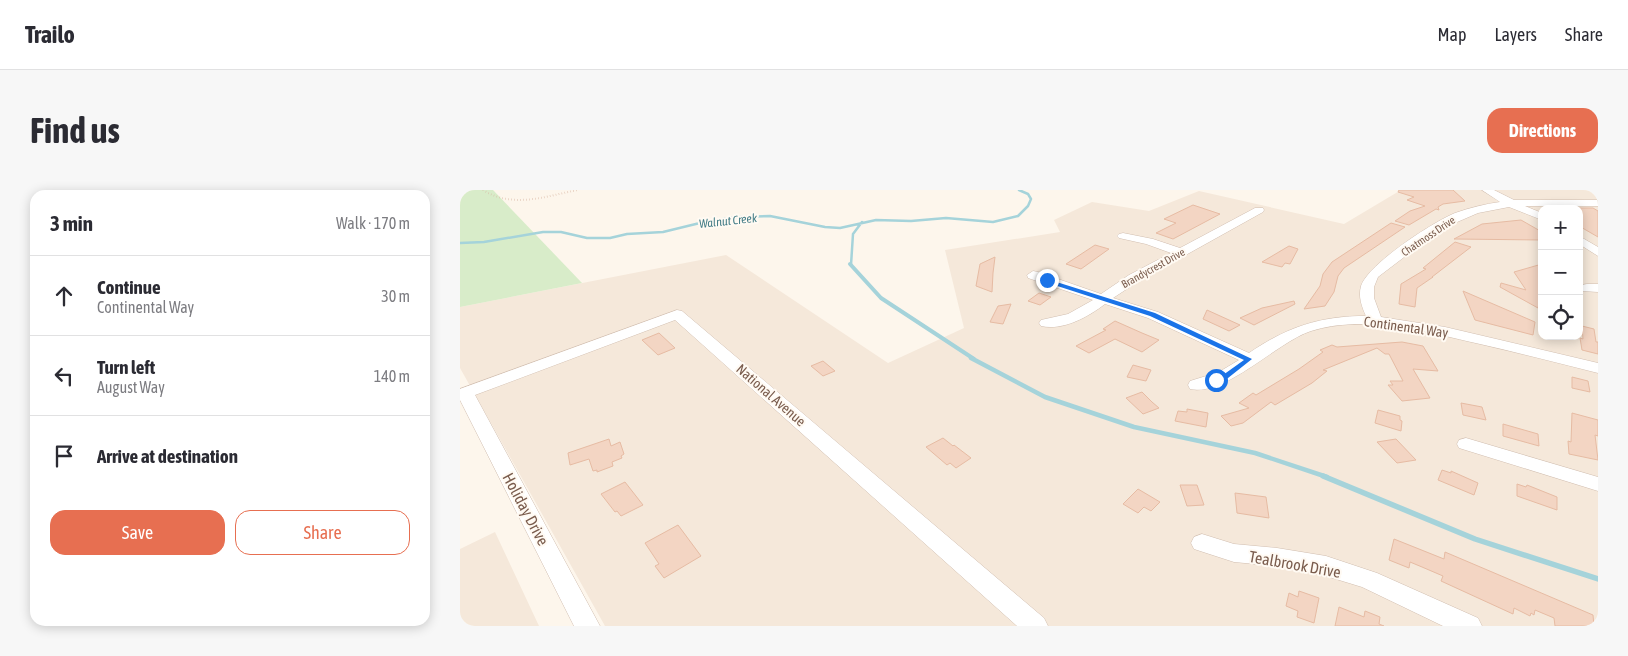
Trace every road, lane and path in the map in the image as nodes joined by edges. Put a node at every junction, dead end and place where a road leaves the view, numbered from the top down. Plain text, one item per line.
1 (484, 190) edge
2 (578, 190) edge
3 (1487, 190) edge
4 (1598, 203) edge
5 (1514, 204) junction
6 (1260, 210) dead end
7 (1538, 215) edge
8 (1123, 236) dead end
9 (1583, 243) edge
10 (1181, 252) junction
11 (1598, 252) edge
12 (1033, 275) dead end
13 (1106, 299) junction
14 (1375, 320) junction
15 (1046, 323) dead end
16 (1249, 359) junction
17 (1598, 368) edge
18 (1196, 385) dead end
19 (465, 393) joint
20 (1466, 444) dead end
21 (1598, 484) edge
22 (1202, 543) dead end
23 (587, 626) edge
24 (1035, 626) edge
25 (1469, 626) edge

1 - 2 path
3 - 5 street
4 - 5 street, Chatmoss Drive
5 - 7 street
5 - 14 street, Chatmoss Drive
6 - 10 street, Brandycrest Drive
8 - 10 street
9 - 11 street
10 - 13 street, Brandycrest Drive
12 - 13 street
13 - 15 street, Brandycrest Drive
13 - 16 street
14 - 16 street, Continental Way
14 - 17 street, Continental Way
16 - 18 street, Continental Way
19 - 23 street, Holiday Drive
19 - 24 street, National Avenue
20 - 21 street
22 - 25 street, Tealbrook Drive

